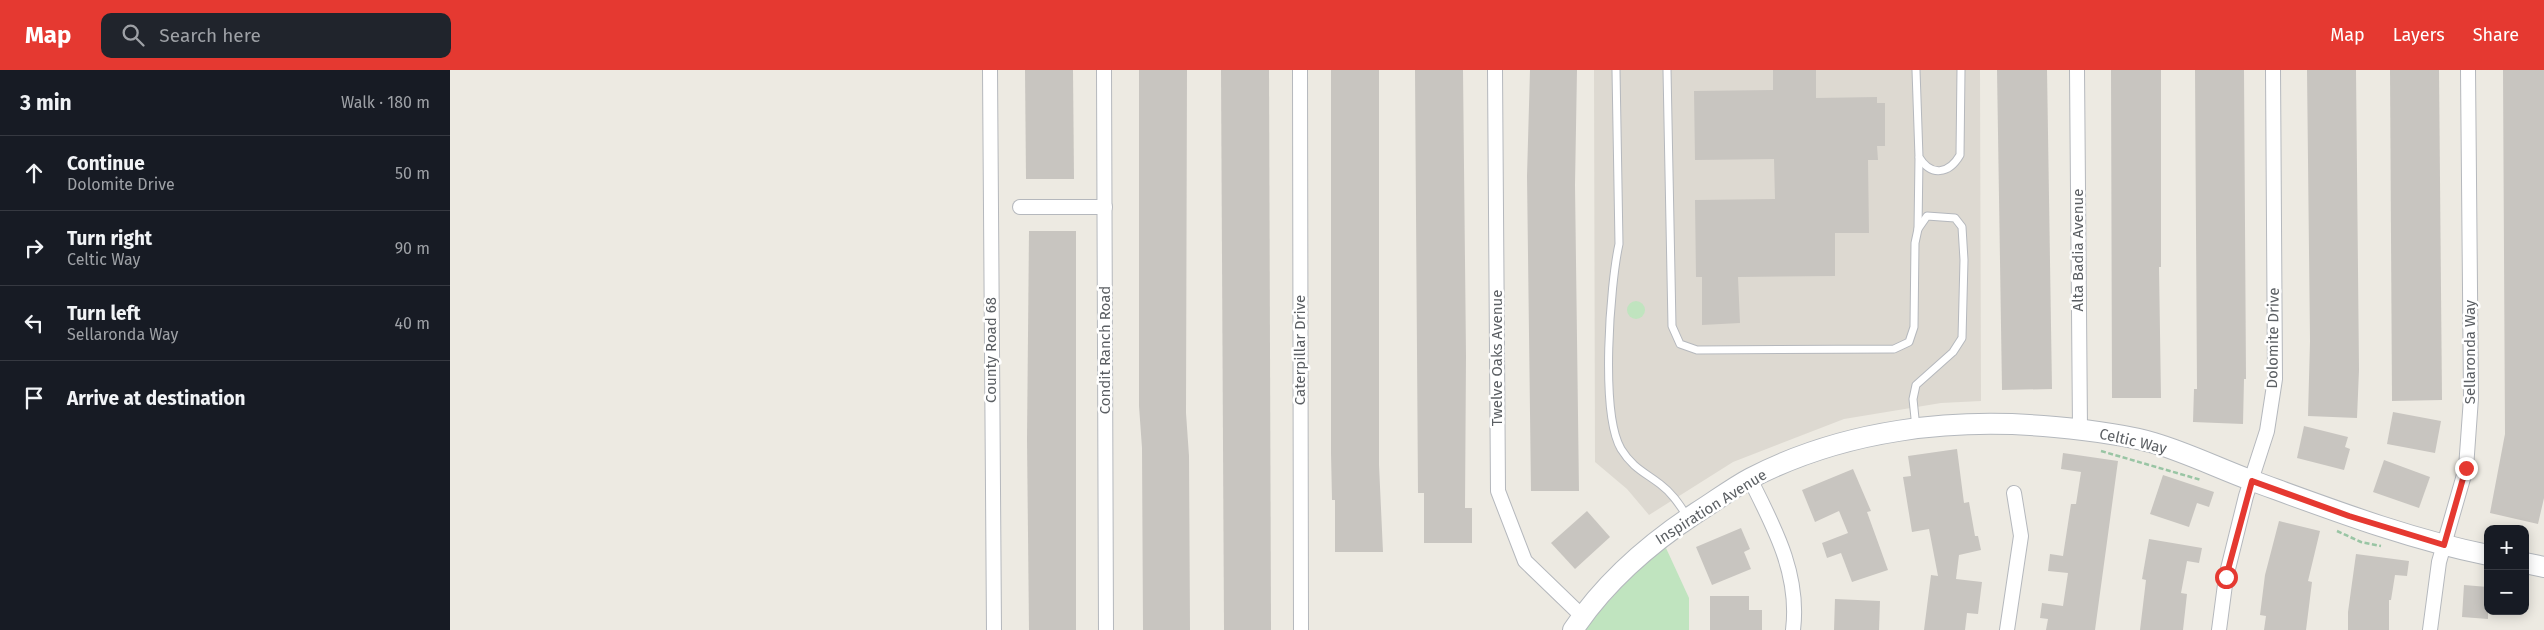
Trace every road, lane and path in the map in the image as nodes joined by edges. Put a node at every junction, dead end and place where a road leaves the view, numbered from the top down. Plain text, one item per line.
1 (990, 70) edge
2 (1104, 70) edge
3 (1300, 70) edge
4 (1496, 70) edge
5 (1616, 70) edge
6 (1667, 70) edge
7 (1916, 70) edge
8 (1961, 70) edge
9 (2077, 70) edge
10 (2273, 70) edge
11 (2468, 70) edge
12 (1919, 157) junction
13 (1020, 207) dead end
14 (1104, 207) junction
15 (1918, 229) junction
16 (1916, 429) junction
17 (2080, 429) junction
18 (2092, 449) dead end
19 (1795, 458) joint
20 (1750, 479) junction
21 (2252, 481) junction
22 (2206, 482) dead end
23 (2014, 493) dead end
24 (1689, 518) junction
25 (2444, 545) junction
26 (2484, 554) edge
27 (2529, 564) edge
28 (2544, 567) edge
29 (1578, 623) edge
30 (994, 630) edge
31 (1106, 630) edge
32 (1301, 630) edge
33 (1793, 630) edge
34 (2007, 630) edge
35 (2219, 630) edge
36 (2430, 630) edge

1 - 30 street, County Road 68
2 - 14 street, Condit Ranch Road
3 - 32 street, Caterpillar Drive
4 - 29 street, Twelve Oaks Avenue
5 - 24 lane
6 - 15 lane
7 - 12 lane
8 - 12 lane
9 - 17 street, Alta Badia Avenue
10 - 21 street, Dolomite Drive
11 - 25 street, Sellaronda Way
12 - 15 lane
13 - 14 street
14 - 31 street, Condit Ranch Road
15 - 16 lane
16 - 17 street, Celtic Way
16 - 19 street, Celtic Way
17 - 21 street, Celtic Way
18 - 22 path
19 - 20 street, Inspiration Avenue
20 - 24 street, Inspiration Avenue
20 - 33 street
21 - 25 street, Celtic Way
21 - 35 street, Dolomite Drive
23 - 34 street
24 - 29 street, Inspiration Avenue
25 - 26 street, Celtic Way
25 - 36 street, Sellaronda Way
27 - 28 street

